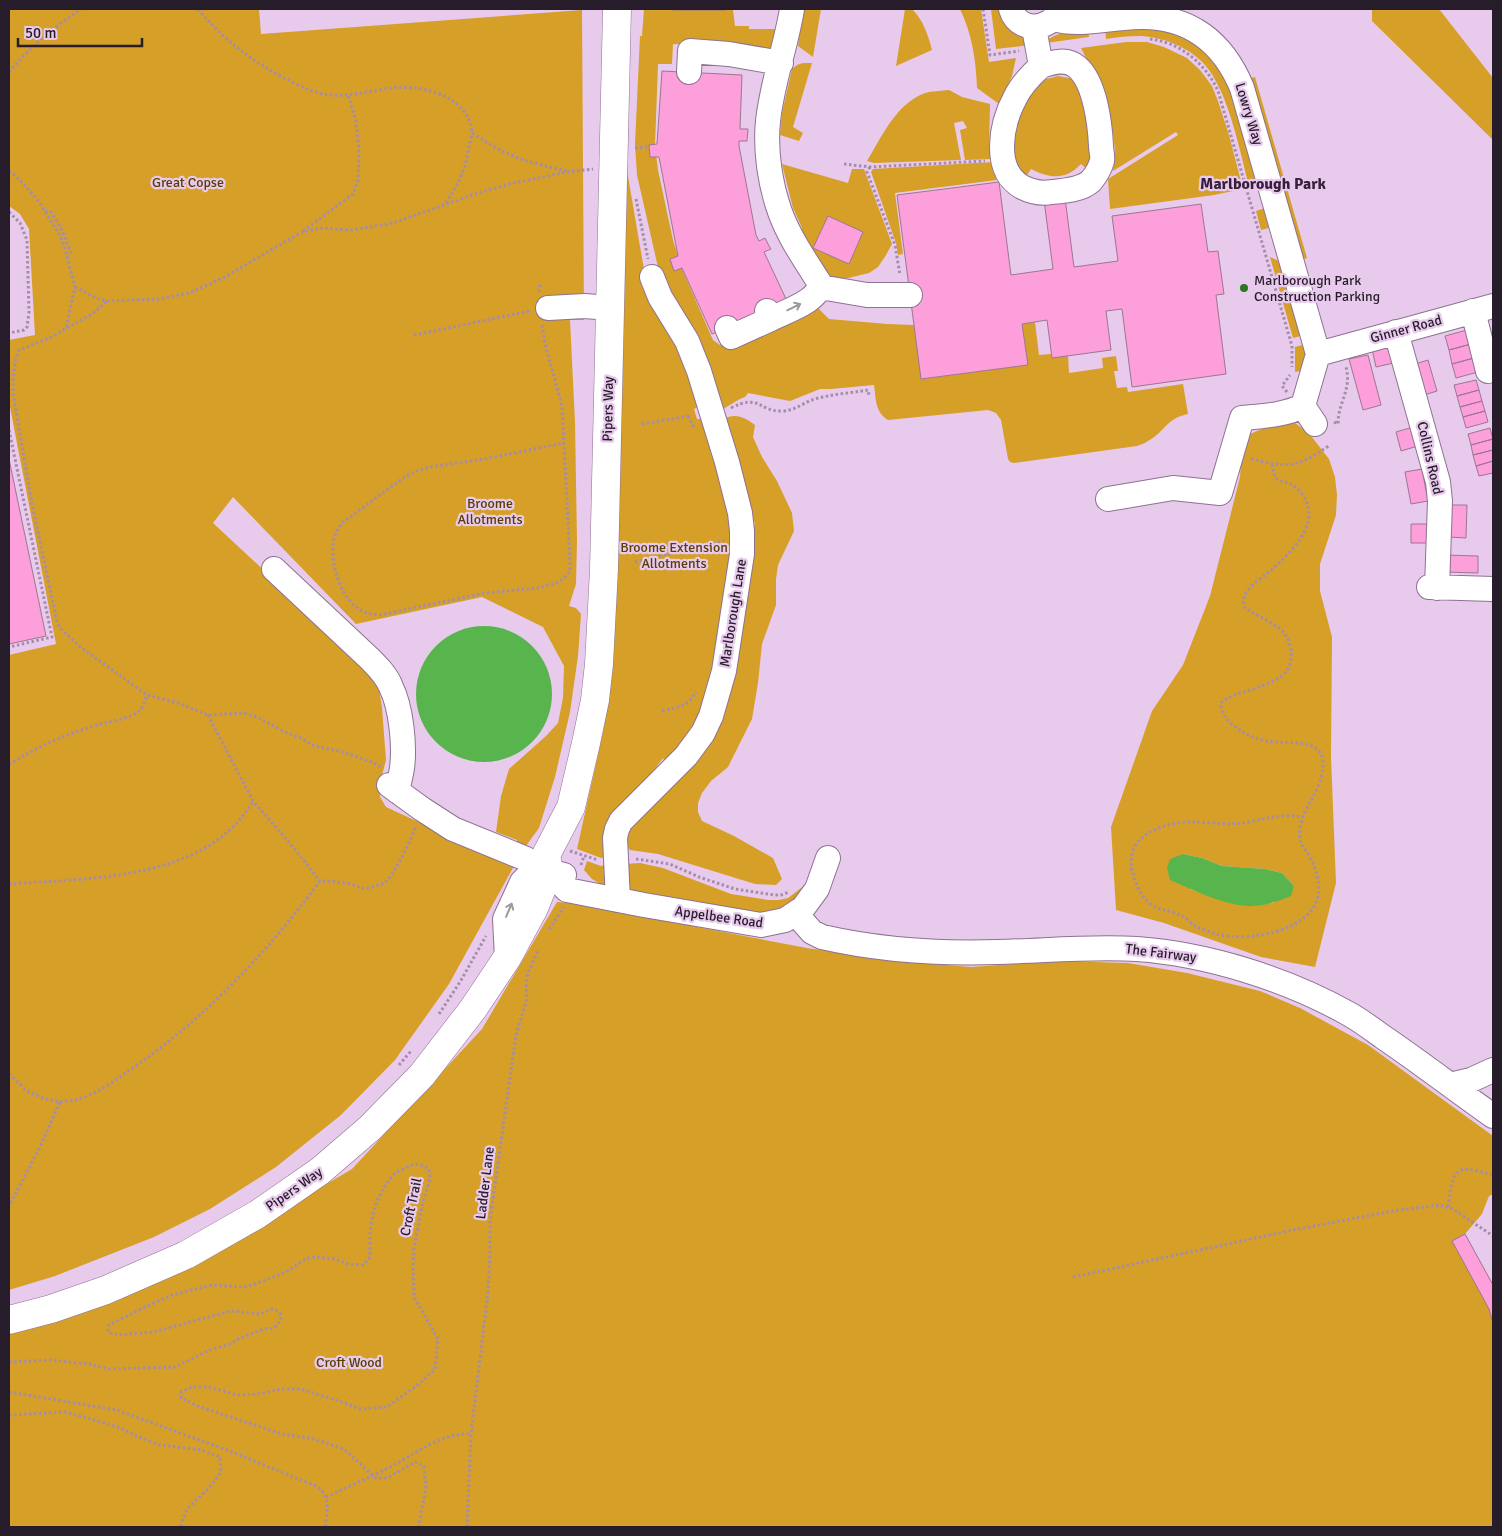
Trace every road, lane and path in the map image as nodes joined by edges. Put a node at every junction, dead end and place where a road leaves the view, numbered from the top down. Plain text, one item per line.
1 (81, 9) edge
2 (198, 9) edge
3 (617, 9) edge
4 (792, 9) edge
5 (1011, 9) edge
6 (1048, 18) edge
7 (1144, 39) dead end
8 (781, 63) junction
9 (1041, 66) junction
10 (9, 72) edge
11 (689, 72) dead end
12 (348, 94) junction
13 (472, 133) junction
14 (649, 147) dead end
15 (630, 149) dead end
16 (1003, 159) junction
17 (844, 164) dead end
18 (870, 167) junction
19 (599, 168) dead end
20 (9, 171) edge
21 (567, 172) junction
22 (446, 204) junction
23 (9, 212) edge
24 (300, 233) junction
25 (652, 277) dead end
26 (909, 285) joint
27 (820, 286) junction
28 (75, 287) junction
29 (107, 302) junction
30 (544, 308) junction
31 (610, 308) junction
32 (1483, 308) edge
33 (66, 328) junction
34 (727, 328) dead end
35 (1396, 332) junction
36 (9, 333) edge
37 (414, 336) dead end
38 (1317, 361) junction
39 (1488, 371) dead end
40 (1292, 373) dead end
41 (869, 395) dead end
42 (688, 416) junction
43 (708, 422) junction
44 (642, 424) dead end
45 (9, 430) edge
46 (564, 443) junction
47 (1330, 445) dead end
48 (1230, 454) junction
49 (1272, 464) junction
50 (1108, 499) dead end
51 (724, 535) dead end
52 (725, 540) junction
53 (724, 548) dead end
54 (635, 562) dead end
55 (274, 569) dead end
56 (1493, 589) edge
57 (9, 647) edge
58 (698, 686) dead end
59 (147, 695) junction
60 (662, 711) dead end
61 (208, 715) junction
62 (9, 765) edge
63 (393, 788) junction
64 (253, 801) junction
65 (571, 807) junction
66 (422, 809) junction
67 (1302, 818) junction
68 (575, 853) junction
69 (616, 858) junction
70 (828, 858) dead end
71 (549, 871) junction
72 (320, 881) junction
73 (9, 884) edge
74 (574, 885) junction
75 (792, 889) dead end
76 (611, 898) junction
77 (796, 914) junction
78 (488, 930) dead end
79 (549, 930) dead end
80 (542, 944) dead end
81 (435, 1020) dead end
82 (414, 1047) dead end
83 (395, 1070) dead end
84 (1493, 1070) edge
85 (9, 1074) edge
86 (1450, 1085) junction
87 (60, 1102) junction
88 (1493, 1116) edge
89 (1493, 1175) edge
90 (9, 1206) edge
91 (1448, 1207) junction
92 (1493, 1236) edge
93 (1073, 1277) dead end
94 (9, 1320) edge
95 (9, 1362) edge
96 (9, 1392) edge
97 (9, 1415) edge
98 (471, 1434) junction
99 (373, 1476) junction
100 (326, 1497) junction
101 (180, 1527) edge
102 (325, 1527) edge
103 (418, 1527) edge
104 (467, 1527) edge

1 - 10 path
2 - 12 path
3 - 31 main road, Pipers Way
4 - 8 street
5 - 6 street, Lowry Way
6 - 9 street
6 - 38 street, Lowry Way
7 - 40 path
8 - 11 street
8 - 27 street
9 - 16 street
9 - 16 street
12 - 13 path
12 - 24 path
13 - 21 path
13 - 22 path
14 - 15 path
16 - 18 path
17 - 18 path
18 - 26 path
19 - 21 path
20 - 28 path
21 - 22 path
22 - 24 path
23 - 36 path
24 - 29 path
25 - 43 street, Marlborough Lane
26 - 27 street
34 -> 27 street
28 - 29 path
28 - 33 path
29 - 33 path
30 - 31 street
30 - 37 path
30 - 46 path
31 - 65 main road, Pipers Way
32 - 35 street, Ginner Road
32 - 39 street
33 - 59 path
35 - 38 street, Ginner Road
35 - 56 street, Collins Road
38 - 48 street
41 - 43 path
42 - 43 path
42 - 43 path
42 - 44 path
43 - 69 street, Marlborough Lane
45 - 57 path
46 - 46 path
47 - 49 path
48 - 49 path
48 - 50 street
49 - 67 path
51 - 52 path
52 - 53 path
52 - 54 path
55 - 63 street
58 - 60 path
59 - 61 path
59 - 62 path
61 - 63 path
61 - 64 path
63 - 66 street
64 - 72 path
64 - 73 path
65 - 68 main road, Pipers Way
65 - 71 main road, Pipers Way
66 - 71 street
66 - 72 path
67 - 67 path
68 - 69 path
68 - 71 main road, Pipers Way
68 - 74 path
69 - 75 path
69 - 76 street, Marlborough Lane
70 - 77 street, Appelbee Road
71 - 74 street
71 - 94 main road, Pipers Way
72 - 87 path
74 - 76 street, Appelbee Road
74 - 79 path
76 - 77 street, Appelbee Road
77 - 86 street, The Fairway
78 - 81 path
80 - 98 path, Ladder Lane
82 - 83 path
84 - 86 street
85 - 87 path
86 - 88 street, The Fairway
87 - 90 path
89 - 91 path
91 - 92 path
91 - 93 path
95 - 99 path, Croft Trail
96 - 100 path
97 - 101 path
98 - 99 path
98 - 104 path, Ladder Lane
99 - 100 path
99 - 103 path
100 - 102 path

